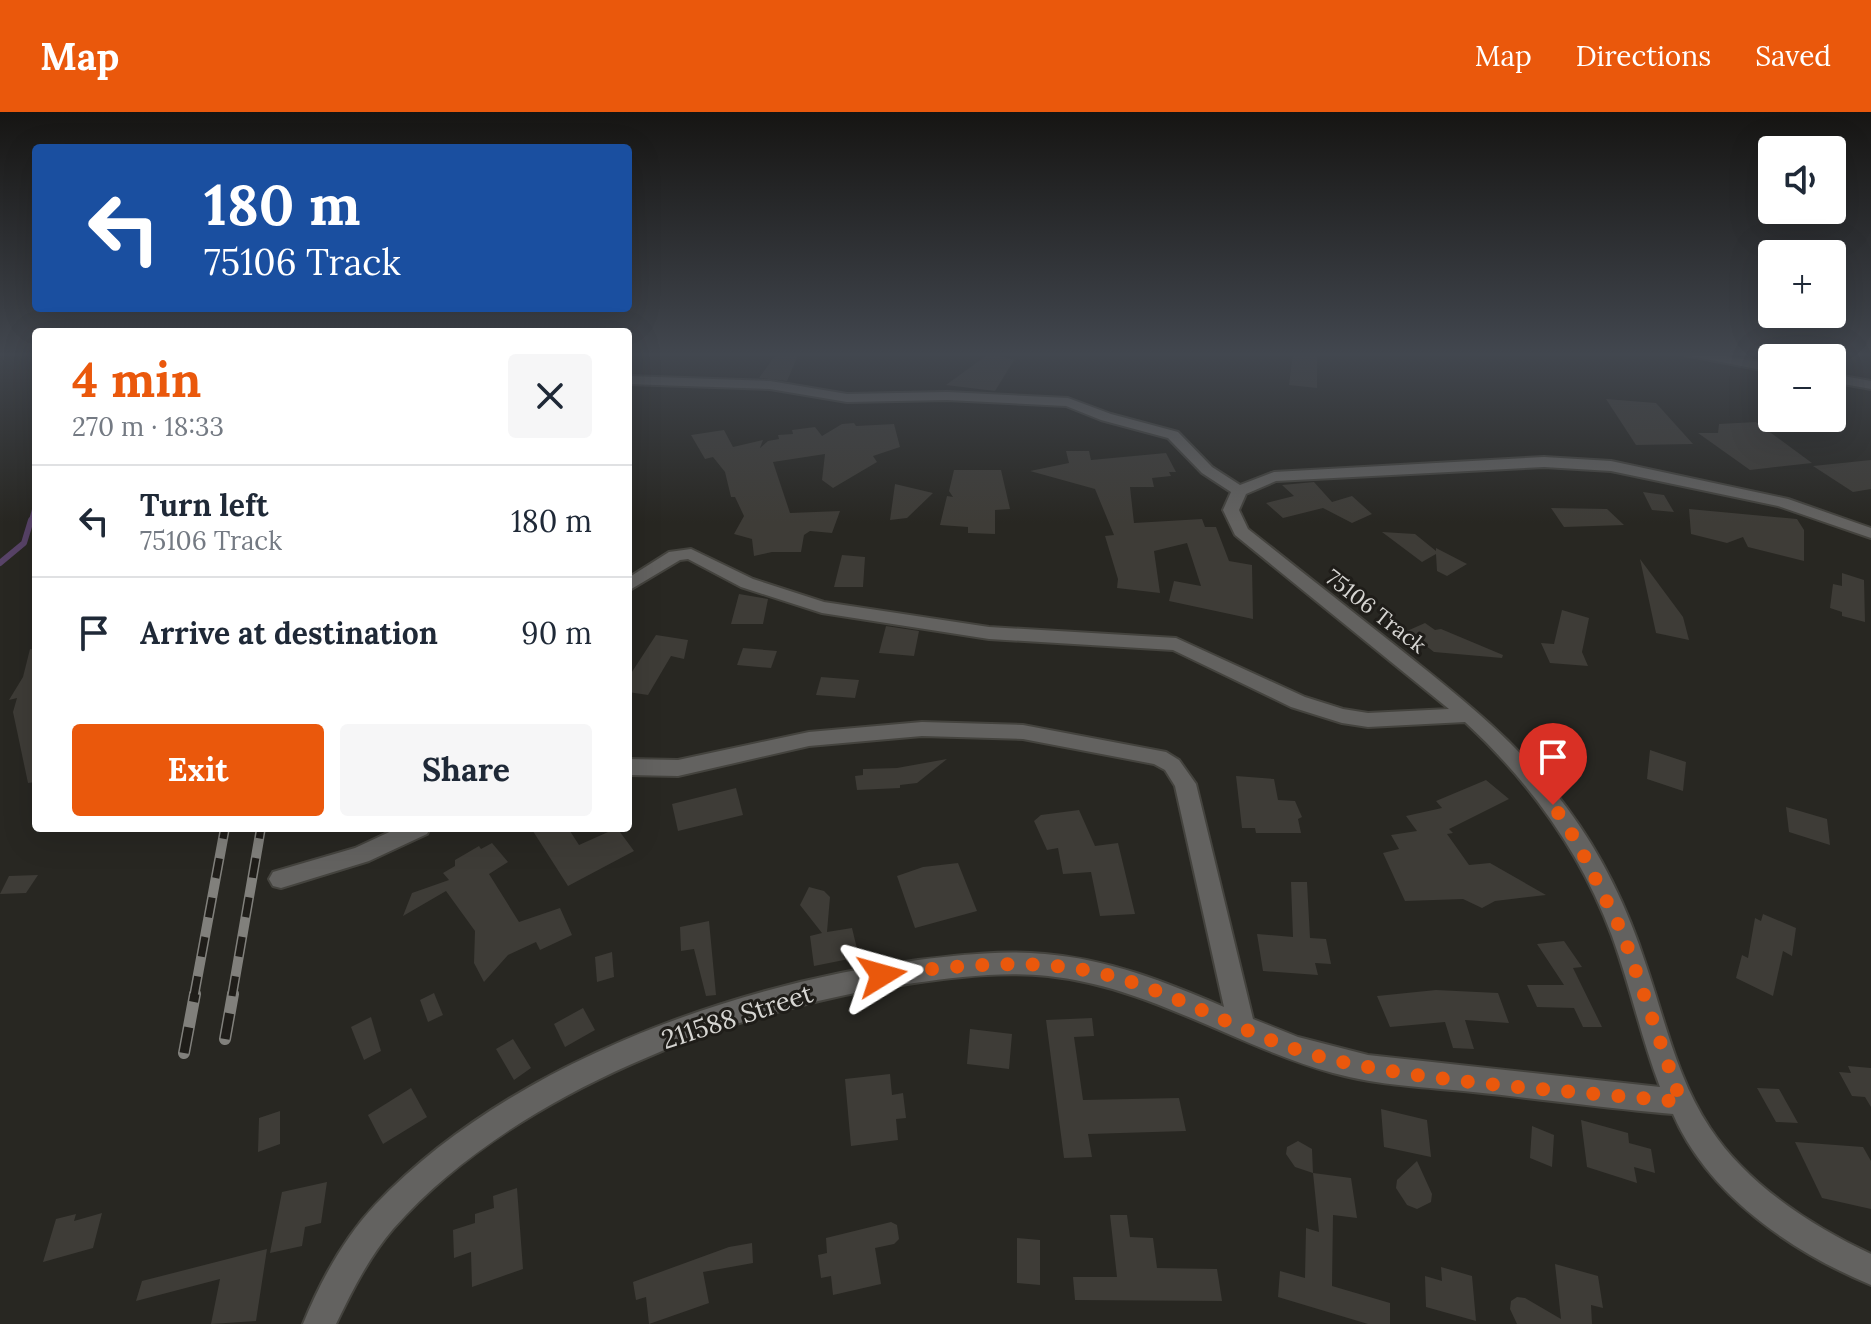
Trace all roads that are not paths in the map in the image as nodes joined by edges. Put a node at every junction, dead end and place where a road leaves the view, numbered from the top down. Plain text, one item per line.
1 (1087, 410) edge
2 (1239, 491) junction
3 (1871, 533) edge
4 (632, 583) edge
5 (1470, 715) junction
6 (632, 767) edge
7 (410, 832) edge
8 (281, 879) dead end
9 (1242, 1029) junction
10 (1681, 1102) junction
11 (1871, 1270) edge
12 (319, 1324) edge

1 - 2 street
2 - 3 street
2 - 5 street, 75106 Track
4 - 5 street
5 - 10 street, 75106 Track
6 - 9 street
7 - 8 street
9 - 10 street, 211588 Street
9 - 12 street, 211588 Street
10 - 11 street, 75106 Track

